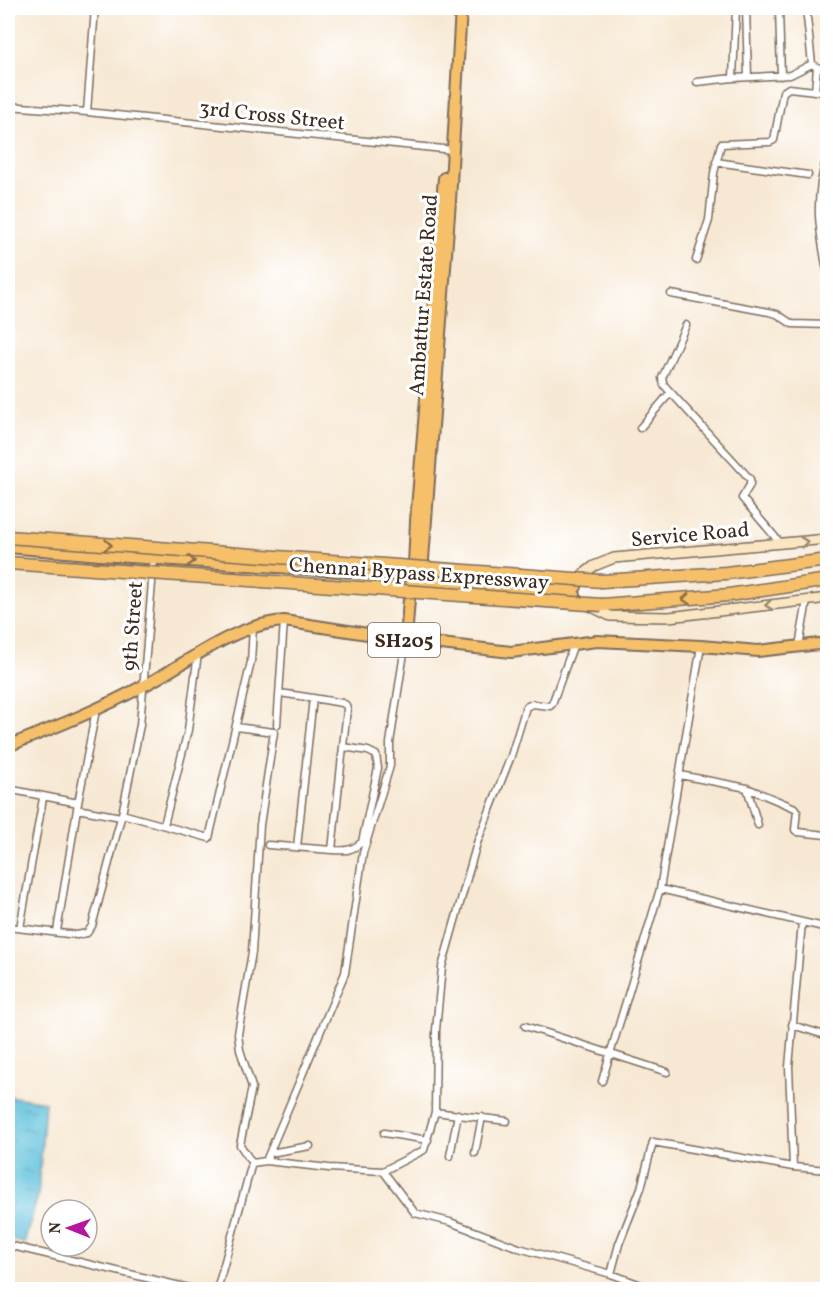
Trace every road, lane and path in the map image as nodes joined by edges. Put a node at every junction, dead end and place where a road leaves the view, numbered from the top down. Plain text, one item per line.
1 (94, 8) edge
2 (455, 8) edge
3 (461, 8) edge
4 (736, 8) edge
5 (746, 8) edge
6 (779, 8) edge
7 (806, 8) edge
8 (814, 66) junction
9 (828, 72) edge
10 (781, 76) junction
11 (748, 77) junction
12 (733, 78) junction
13 (697, 82) dead end
14 (815, 91) junction
15 (828, 93) edge
16 (8, 106) edge
17 (87, 112) junction
18 (449, 149) junction
19 (828, 154) edge
20 (716, 162) junction
21 (808, 175) dead end
22 (696, 260) dead end
23 (828, 276) edge
24 (671, 294) dead end
25 (686, 325) dead end
26 (828, 325) edge
27 (670, 393) junction
28 (640, 428) dead end
29 (8, 537) edge
30 (828, 539) edge
31 (782, 544) junction
32 (8, 547) edge
33 (8, 558) edge
34 (828, 560) edge
35 (8, 563) edge
36 (153, 564) junction
37 (828, 580) edge
38 (416, 582) junction
39 (575, 591) junction
40 (828, 598) edge
41 (807, 600) junction
42 (284, 621) junction
43 (254, 627) junction
44 (406, 640) junction
45 (828, 642) edge
46 (573, 644) junction
47 (701, 646) junction
48 (799, 646) junction
49 (198, 653) junction
50 (145, 686) junction
51 (280, 693) junction
52 (313, 698) junction
53 (96, 710) junction
54 (277, 725) dead end
55 (236, 727) junction
56 (8, 746) edge
57 (344, 747) junction
58 (680, 775) junction
59 (747, 788) junction
60 (8, 789) edge
61 (43, 798) junction
62 (77, 806) junction
63 (121, 816) junction
64 (164, 825) junction
65 (758, 825) dead end
66 (826, 835) dead end
67 (268, 845) dead end
68 (297, 847) junction
69 (332, 850) junction
70 (660, 889) junction
71 (802, 922) junction
72 (8, 927) edge
73 (20, 928) junction
74 (828, 928) edge
75 (57, 931) junction
76 (792, 1025) junction
77 (525, 1026) dead end
78 (828, 1036) edge
79 (610, 1054) junction
80 (667, 1072) dead end
81 (602, 1081) dead end
82 (435, 1112) junction
83 (458, 1114) junction
84 (482, 1117) junction
85 (507, 1121) dead end
86 (384, 1133) dead end
87 (428, 1140) junction
88 (310, 1146) dead end
89 (270, 1153) junction
90 (475, 1153) dead end
91 (450, 1156) dead end
92 (266, 1161) junction
93 (252, 1163) junction
94 (793, 1167) junction
95 (828, 1170) edge
96 (383, 1171) junction
97 (8, 1245) edge
98 (611, 1274) junction
99 (197, 1290) edge
100 (217, 1290) edge
101 (655, 1290) edge

1 - 17 street
2 - 18 main road, Ambattur Estate Road
3 - 18 main road, Ambattur Estate Road
4 - 12 street
5 - 11 street
6 - 10 street
7 - 8 street
8 - 9 street
8 - 10 street
8 - 14 street
10 - 11 street
11 - 12 street
12 - 13 street
14 - 15 street
14 - 20 street
16 - 17 street, 3rd Cross Street
17 - 18 street, 3rd Cross Street
18 - 38 main road, Ambattur Estate Road
19 - 23 street
20 - 21 street
20 - 22 street
24 - 26 street
25 - 27 street
27 - 28 street
27 - 31 street
29 -> 34 highway, Chennai Bypass Expressway, bridge
31 -> 30 street, Service Road
31 - 39 street, Service Road
32 - 36 main road
33 - 36 main road
37 -> 35 highway, Chennai Bypass Expressway, bridge
36 - 38 main road
36 - 50 street, 9th Street
38 - 39 main road
38 - 44 main road, Ambattur Estate Road
41 -> 39 street
40 - 41 street
41 - 48 street
42 - 43 main road, SH205
42 - 44 main road, SH205
42 - 51 street
43 - 49 main road, SH205
43 - 55 street
44 - 46 main road, SH205
44 - 89 street
45 - 48 main road, SH205
46 - 47 main road, SH205
46 - 82 street
47 - 48 main road, SH205
47 - 58 street
49 - 50 main road, SH205
49 - 64 street
50 - 53 main road, SH205
50 - 63 street, 9th Street
51 - 52 street
51 - 54 street
52 - 57 street
52 - 68 street
53 - 56 main road, SH205
53 - 62 street
55 - 64 street
55 - 93 street
57 - 69 street
57 - 69 street
58 - 59 street
58 - 70 street
59 - 65 street
59 - 66 street
60 - 61 street
61 - 62 street
61 - 73 street
62 - 63 street
62 - 75 street
63 - 64 street
63 - 75 street, 9th Street
67 - 68 street
68 - 69 street
70 - 71 street
70 - 79 street
71 - 74 street
71 - 76 street
72 - 73 street, 9th Street
73 - 75 street, 9th Street
76 - 78 street
76 - 94 street
77 - 79 street
79 - 80 street
79 - 81 street
82 - 83 street
82 - 87 street
83 - 84 street
83 - 91 street
84 - 85 street
84 - 90 street
86 - 87 street
87 - 96 street
88 - 89 street
89 - 92 street
92 - 93 street
92 - 96 street
93 - 100 street
94 - 95 street
94 - 98 street
96 - 98 street
97 - 99 street
98 - 101 street

